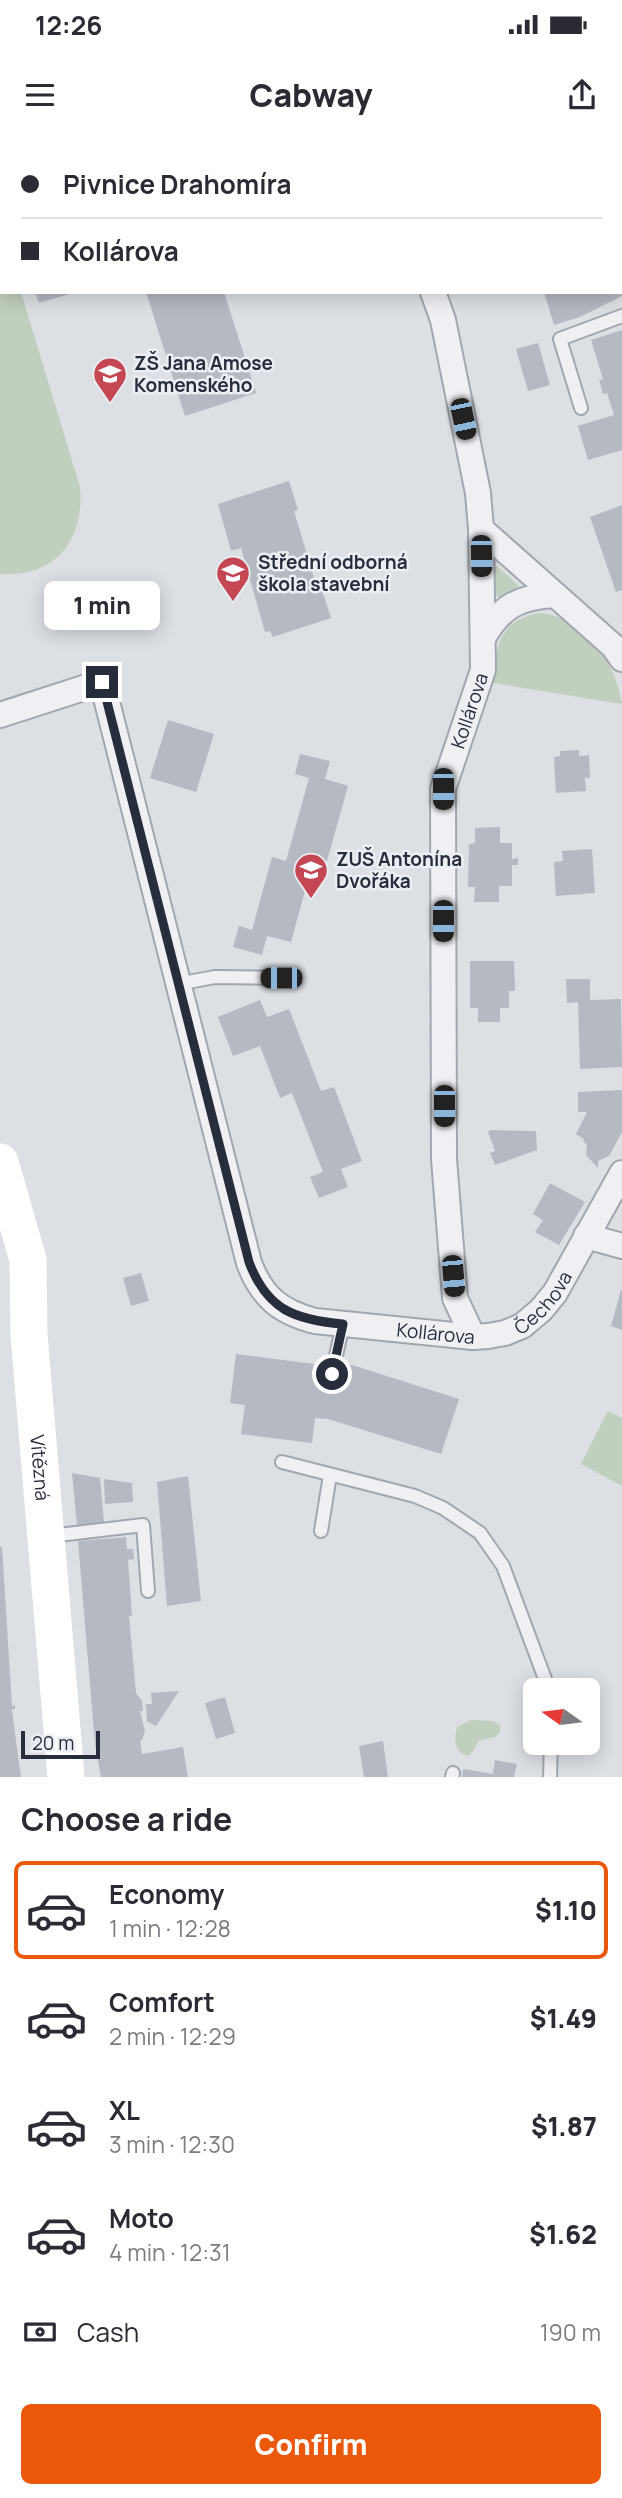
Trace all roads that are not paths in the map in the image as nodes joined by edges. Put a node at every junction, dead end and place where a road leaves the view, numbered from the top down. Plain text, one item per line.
1 (434, 294) edge
2 (622, 316) edge
3 (581, 408) dead end
4 (481, 529) junction
5 (555, 595) junction
6 (483, 638) junction
7 (622, 659) edge
8 (0, 715) edge
9 (281, 978) dead end
10 (177, 984) junction
11 (0, 1162) edge
12 (622, 1173) edge
13 (586, 1236) junction
14 (622, 1246) edge
15 (343, 1324) junction
16 (473, 1337) junction
17 (332, 1374) dead end
18 (282, 1462) dead end
19 (330, 1475) junction
20 (321, 1531) dead end
21 (46, 1536) junction
22 (148, 1591) dead end
23 (545, 1678) edge
24 (551, 1755) edge
25 (66, 1777) edge
26 (550, 1777) edge

1 - 4 street, Kollárova
2 - 3 lane
4 - 5 street
4 - 6 street, Kollárova
5 - 6 street
5 - 7 street
6 - 16 street, Kollárova
8 - 10 street, Kollárova
9 - 10 lane
10 - 15 street, Kollárova
11 - 21 street, Vítězná
12 - 13 street, Čechova
13 - 14 street
13 - 16 street, Čechova
15 - 16 street, Kollárova
15 - 17 lane
18 - 19 lane
19 - 20 lane
19 - 23 lane
21 - 22 lane
21 - 25 street, Vítězná
24 - 26 lane

